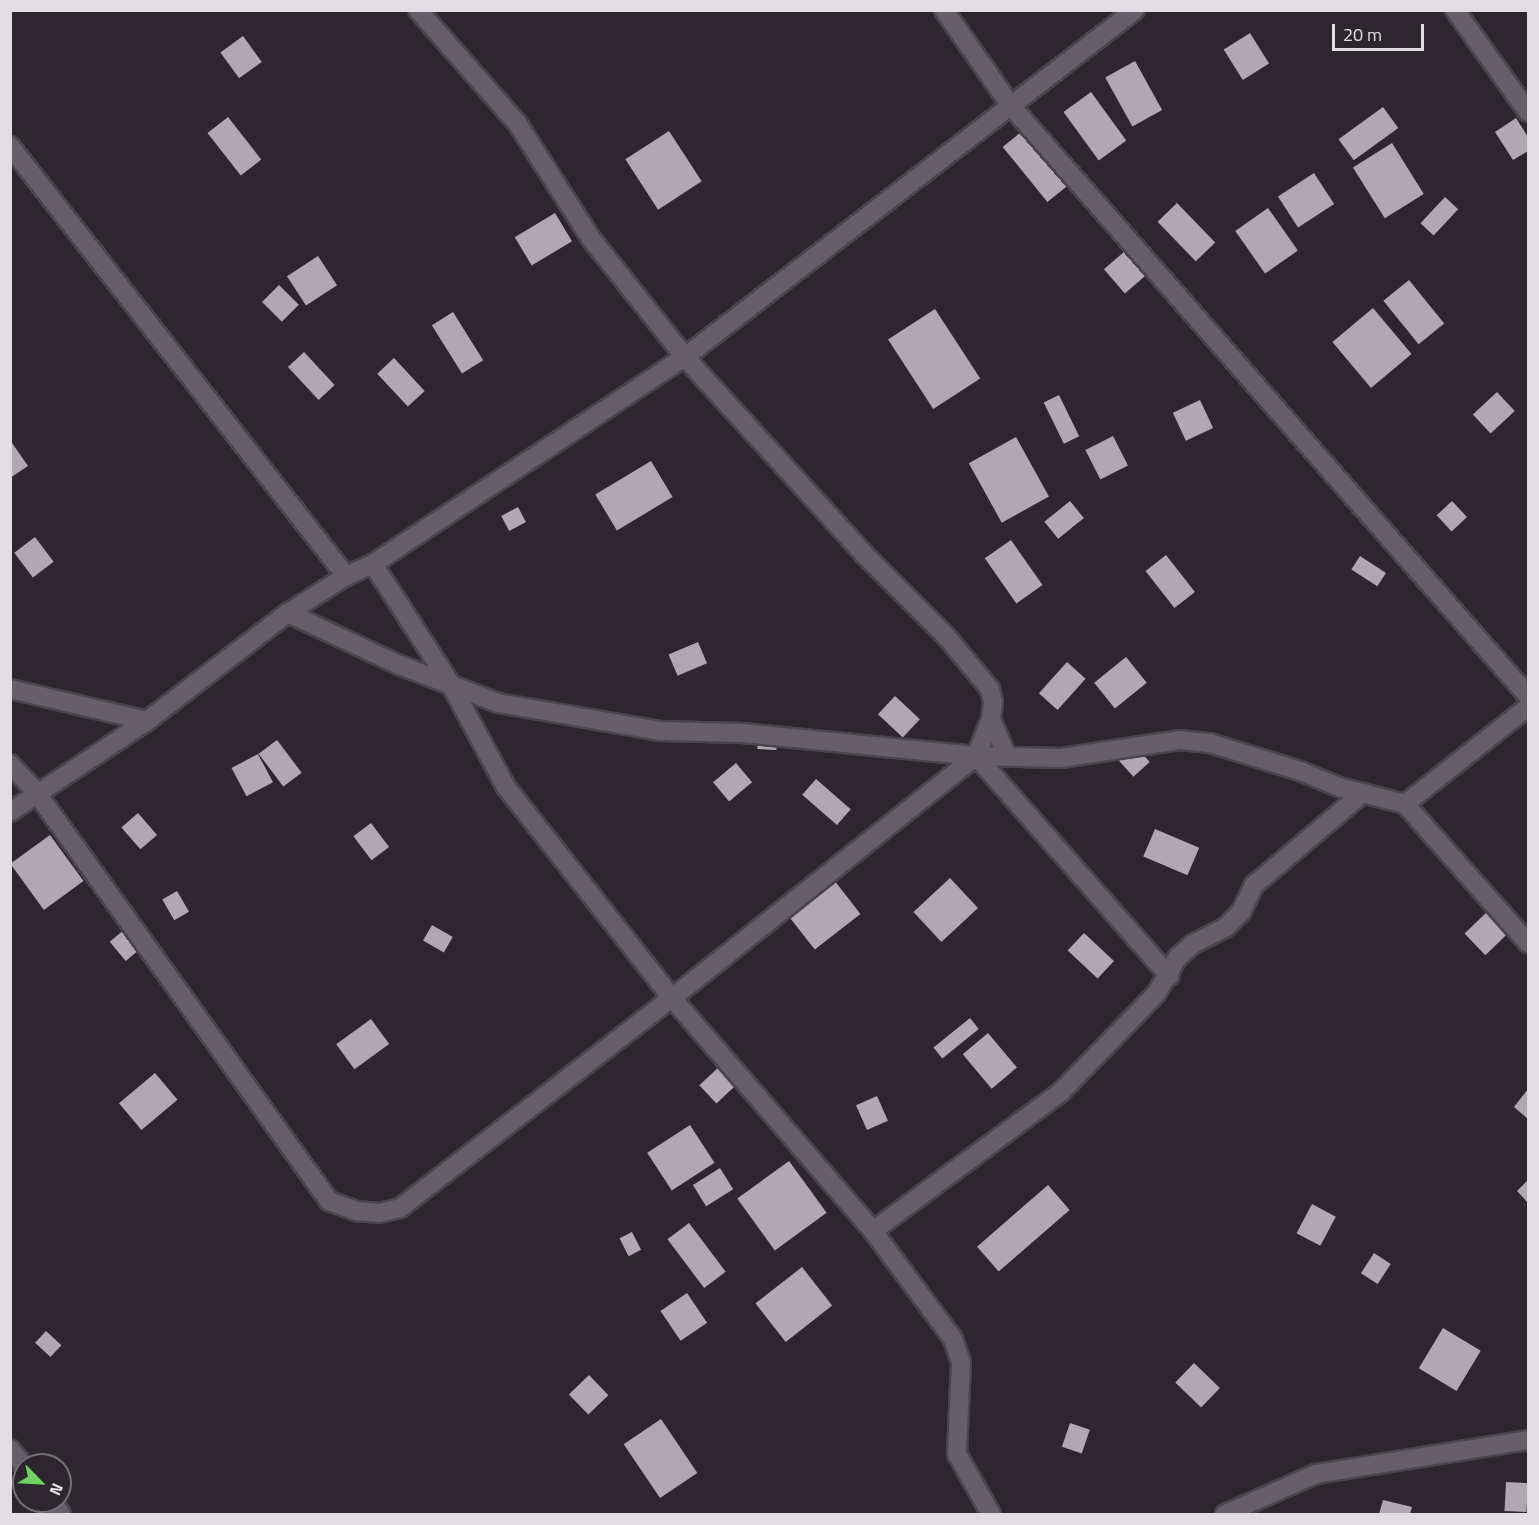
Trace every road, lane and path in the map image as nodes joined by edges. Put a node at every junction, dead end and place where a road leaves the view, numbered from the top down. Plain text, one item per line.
1 (418, 10) edge
2 (944, 10) edge
3 (1135, 10) edge
4 (1455, 10) edge
5 (1011, 106) junction
6 (1528, 112) edge
7 (10, 146) edge
8 (685, 357) junction
9 (374, 564) junction
10 (346, 576) junction
11 (288, 613) junction
12 (450, 682) junction
13 (10, 689) edge
14 (1528, 696) edge
15 (1528, 707) edge
16 (991, 719) junction
17 (147, 721) junction
18 (976, 756) junction
19 (1007, 756) junction
20 (10, 765) edge
21 (36, 792) junction
22 (1363, 793) junction
23 (1405, 804) junction
24 (10, 812) edge
25 (1528, 943) edge
26 (1169, 976) junction
27 (672, 998) junction
28 (873, 1231) junction
29 (1528, 1440) edge
30 (991, 1515) edge
31 (1225, 1515) edge

1 - 8 street
2 - 5 street
3 - 5 street
4 - 6 street
5 - 8 street
5 - 14 street
7 - 10 street
8 - 9 street
8 - 16 street
9 - 10 street
9 - 12 street
10 - 11 street
11 - 12 street
11 - 17 street
12 - 18 street
12 - 27 street
13 - 17 street
15 - 23 street
16 - 18 street
16 - 19 street
17 - 21 street
18 - 19 street
18 - 26 street
18 - 27 street
19 - 22 street
20 - 21 street
21 - 24 street
21 - 27 street
22 - 23 street
22 - 26 street
23 - 25 street
26 - 28 street
27 - 28 street
28 - 30 street
29 - 31 street

